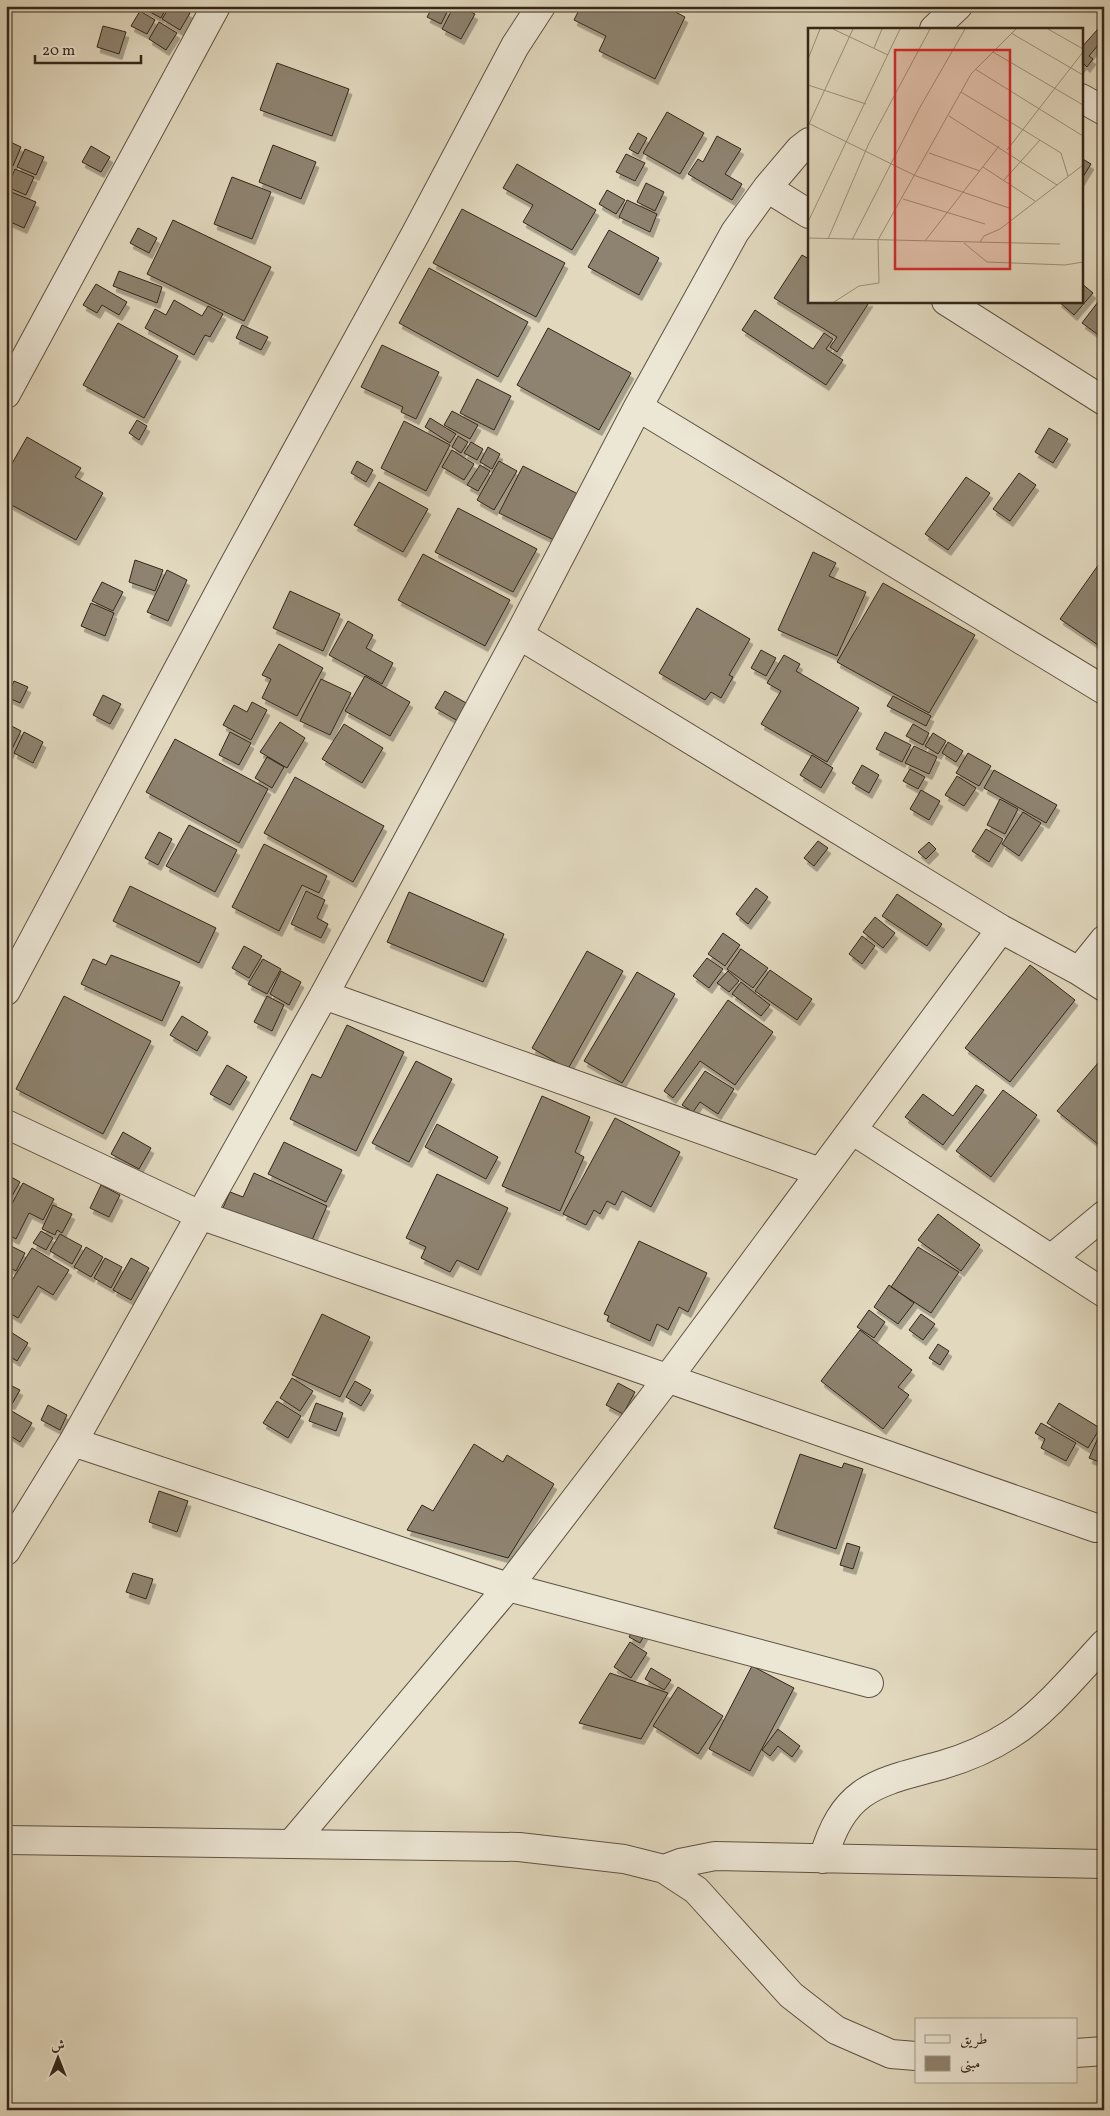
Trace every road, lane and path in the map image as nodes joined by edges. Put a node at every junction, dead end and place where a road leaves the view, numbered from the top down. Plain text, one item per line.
1 (216, 6) edge
2 (541, 6) edge
3 (1082, 99) edge
4 (1104, 111) edge
5 (808, 143) edge
6 (767, 188) junction
7 (808, 213) edge
8 (948, 302) edge
9 (6, 394) edge
10 (1104, 402) edge
11 (638, 408) junction
12 (519, 635) junction
13 (1104, 690) edge
14 (1001, 929) junction
15 (1104, 940) edge
16 (1079, 971) junction
17 (1104, 987) edge
18 (6, 992) edge
19 (324, 995) junction
20 (6, 1124) edge
21 (852, 1130) junction
22 (820, 1172) junction
23 (200, 1215) junction
24 (1104, 1215) edge
25 (1052, 1258) junction
26 (1104, 1293) edge
27 (668, 1378) junction
28 (73, 1442) junction
29 (1096, 1528) dead end
30 (6, 1551) edge
31 (508, 1587) junction
32 (1104, 1644) edge
33 (869, 1683) dead end
34 (6, 1840) edge
35 (292, 1843) junction
36 (823, 1858) junction
37 (1104, 1864) edge
38 (664, 1869) junction
39 (1104, 2052) edge
40 (1078, 2053) edge
41 (915, 2056) edge

1 - 9 street
2 - 18 street
3 - 4 street
5 - 6 street
6 - 7 street
6 - 11 street
8 - 10 street
11 - 12 street
11 - 13 street
12 - 14 street
12 - 19 street
14 - 16 street
14 - 21 street
15 - 16 street
16 - 17 street
19 - 22 street
19 - 23 street
20 - 23 street
21 - 22 street
21 - 25 street
22 - 27 street
23 - 27 street
23 - 28 street
24 - 25 street
25 - 26 street
27 - 29 street
27 - 31 street
28 - 30 street
28 - 31 street
31 - 33 street
31 - 35 street
32 - 36 street
34 - 35 street
35 - 38 street
36 - 37 street
36 - 38 street
38 - 41 street
39 - 40 street

